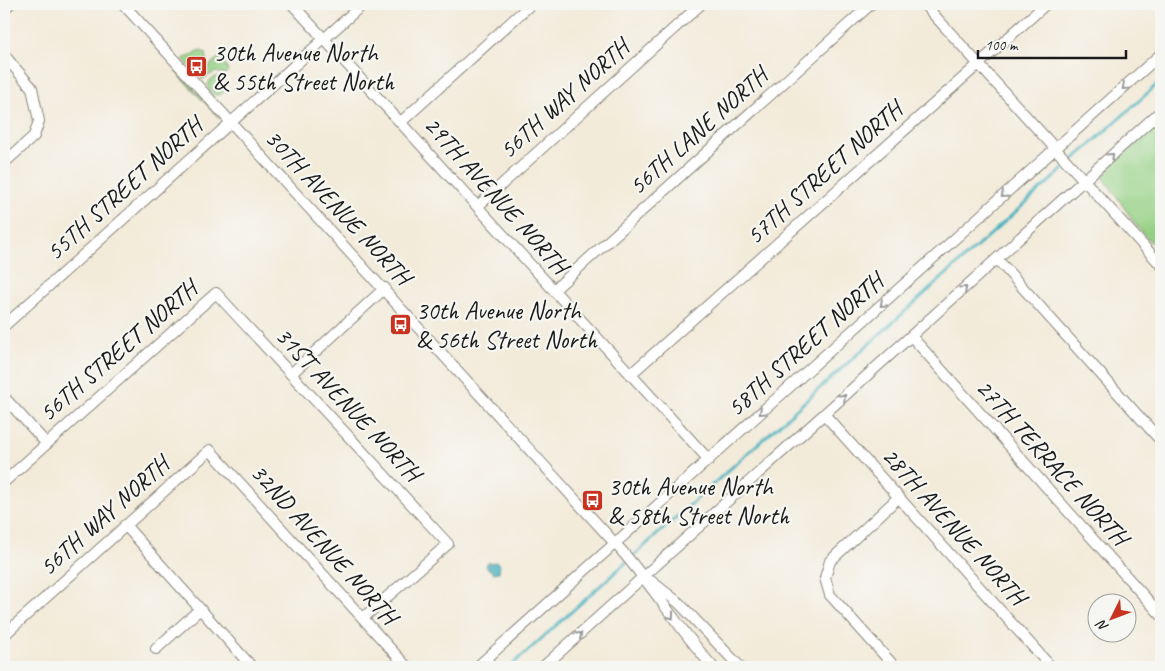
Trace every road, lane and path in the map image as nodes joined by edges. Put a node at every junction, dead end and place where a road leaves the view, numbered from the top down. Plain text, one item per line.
1 (10, 4) edge
2 (123, 4) edge
3 (292, 4) edge
4 (362, 4) edge
5 (531, 4) edge
6 (701, 4) edge
7 (871, 4) edge
8 (924, 4) edge
9 (1046, 4) edge
10 (4, 9) edge
11 (324, 38) junction
12 (1161, 54) edge
13 (4, 56) edge
14 (980, 63) junction
15 (1161, 110) edge
16 (231, 122) junction
17 (400, 122) junction
18 (1058, 150) junction
19 (4, 163) edge
20 (1082, 177) junction
21 (478, 206) junction
22 (997, 259) junction
23 (1161, 265) edge
24 (384, 288) junction
25 (554, 290) junction
26 (216, 293) joint
27 (4, 326) edge
28 (911, 336) junction
29 (292, 373) junction
30 (631, 374) junction
31 (4, 397) edge
32 (824, 414) junction
33 (1161, 441) edge
34 (46, 443) junction
35 (210, 450) joint
36 (709, 460) junction
37 (4, 482) edge
38 (899, 497) junction
39 (125, 525) junction
40 (618, 547) junction
41 (641, 572) junction
42 (200, 609) junction
43 (1161, 615) edge
44 (363, 618) junction
45 (4, 635) edge
46 (156, 649) dead end
47 (252, 667) edge
48 (407, 667) edge
49 (477, 667) edge
50 (543, 667) edge
51 (713, 667) edge
52 (740, 667) edge
53 (895, 667) edge
54 (1052, 667) edge

1 - 10 street
2 - 16 street, 30TH AVENUE NORTH
3 - 11 street, 29TH AVENUE NORTH
4 - 11 street, 55TH STREET NORTH
5 - 17 street
6 - 21 street, 56TH WAY NORTH
7 - 25 street, 56TH LANE NORTH
8 - 14 street
9 - 14 street, 57TH STREET NORTH
11 - 16 street, 55TH STREET NORTH
11 - 17 street, 29TH AVENUE NORTH
12 -> 18 street, 58TH STREET NORTH
13 - 19 street
14 - 18 street
14 - 30 street, 57TH STREET NORTH
20 -> 15 street
16 - 24 street, 30TH AVENUE NORTH
16 - 27 street, 55TH STREET NORTH
17 - 21 street, 29TH AVENUE NORTH
18 - 20 street
18 -> 36 street, 58TH STREET NORTH
20 - 22 street
20 - 23 street
21 - 25 street, 29TH AVENUE NORTH
28 -> 22 street
22 - 33 street
24 - 29 street
24 - 40 street, 30TH AVENUE NORTH
25 - 30 street, 29TH AVENUE NORTH
26 - 29 street, 31ST AVENUE NORTH
26 - 34 street, 56TH STREET NORTH
32 -> 28 street
28 - 43 street, 27TH TERRACE NORTH
29 - 44 street, 31ST AVENUE NORTH
30 - 36 street, 29TH AVENUE NORTH
31 - 34 street
32 - 38 street, 28TH AVENUE NORTH
32 - 41 street
34 - 37 street, 56TH STREET NORTH
35 - 39 street, 56TH WAY NORTH
35 - 44 street, 32ND AVENUE NORTH
36 - 40 street, 58TH STREET NORTH
38 - 53 street
38 - 54 street, 28TH AVENUE NORTH
39 - 42 street
39 - 45 street, 56TH WAY NORTH
40 - 41 street, 30TH AVENUE NORTH
40 - 49 street, 58TH STREET NORTH
50 -> 41 street
41 -> 51 street
41 - 52 street
42 - 46 street
42 - 47 street
44 - 48 street, 32ND AVENUE NORTH

